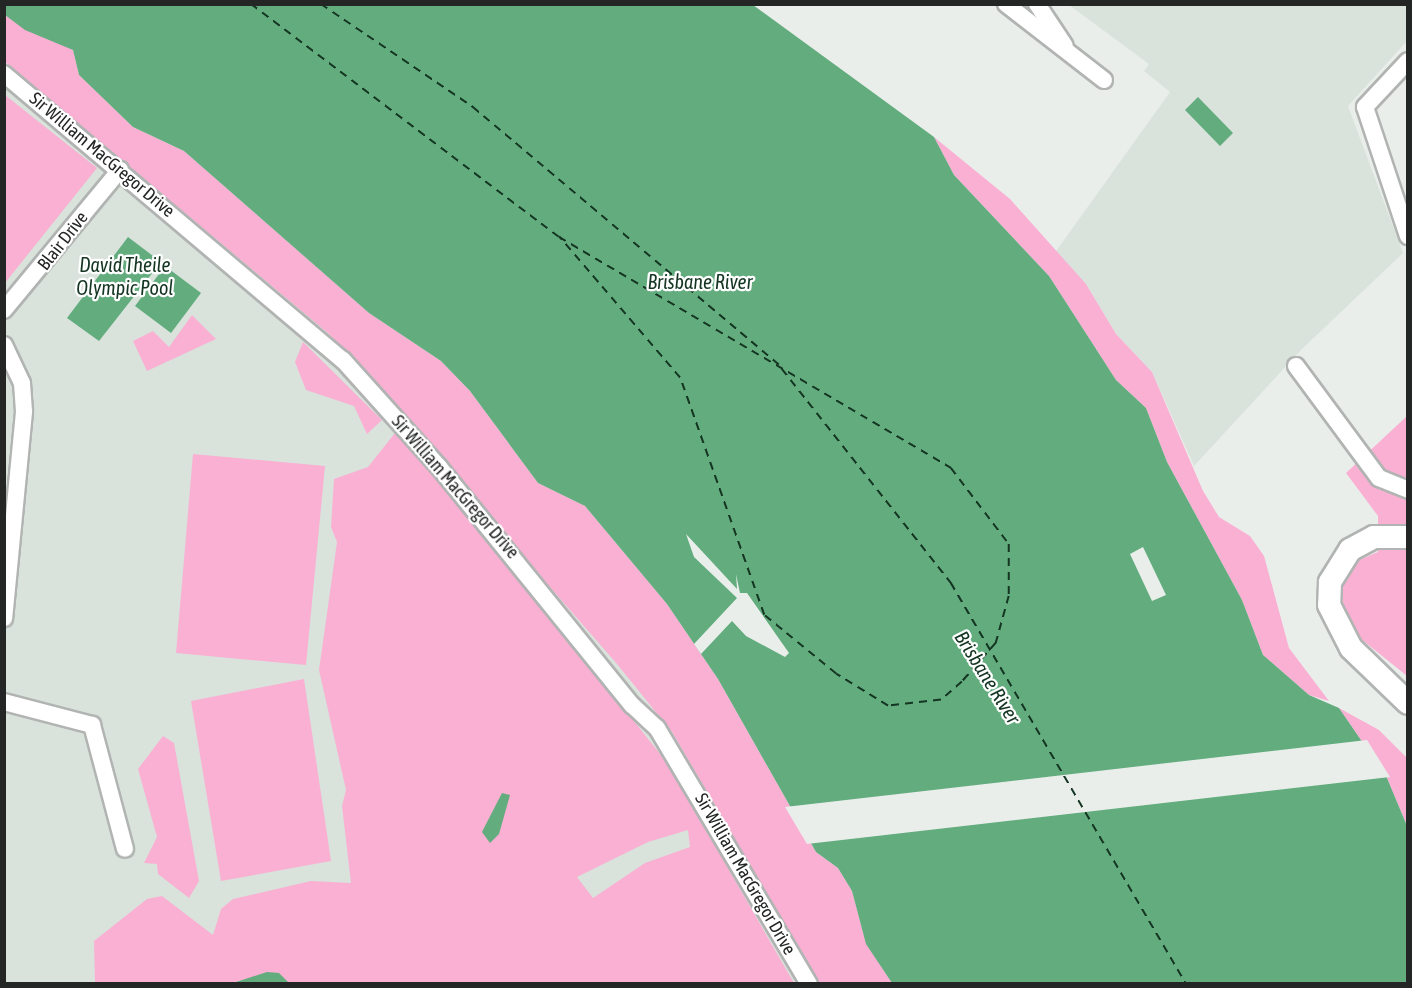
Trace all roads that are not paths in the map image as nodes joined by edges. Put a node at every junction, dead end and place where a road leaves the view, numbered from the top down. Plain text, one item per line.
1 (1006, 4) edge
2 (1037, 4) edge
3 (1070, 54) junction
4 (1407, 61) edge
5 (4, 74) edge
6 (1104, 80) dead end
7 (120, 170) junction
8 (1407, 236) edge
9 (4, 310) edge
10 (4, 345) edge
11 (1296, 366) dead end
12 (1400, 488) edge
13 (1407, 537) edge
14 (4, 618) edge
15 (4, 702) edge
16 (1407, 703) edge
17 (125, 849) dead end
18 (809, 984) edge

1 - 3 street
2 - 3 street
3 - 6 street
4 - 8 street
5 - 7 street, Sir William MacGregor Drive
7 - 9 street, Blair Drive
7 - 18 street, Sir William MacGregor Drive
10 - 14 street
11 - 12 street
13 - 16 street
15 - 17 street

